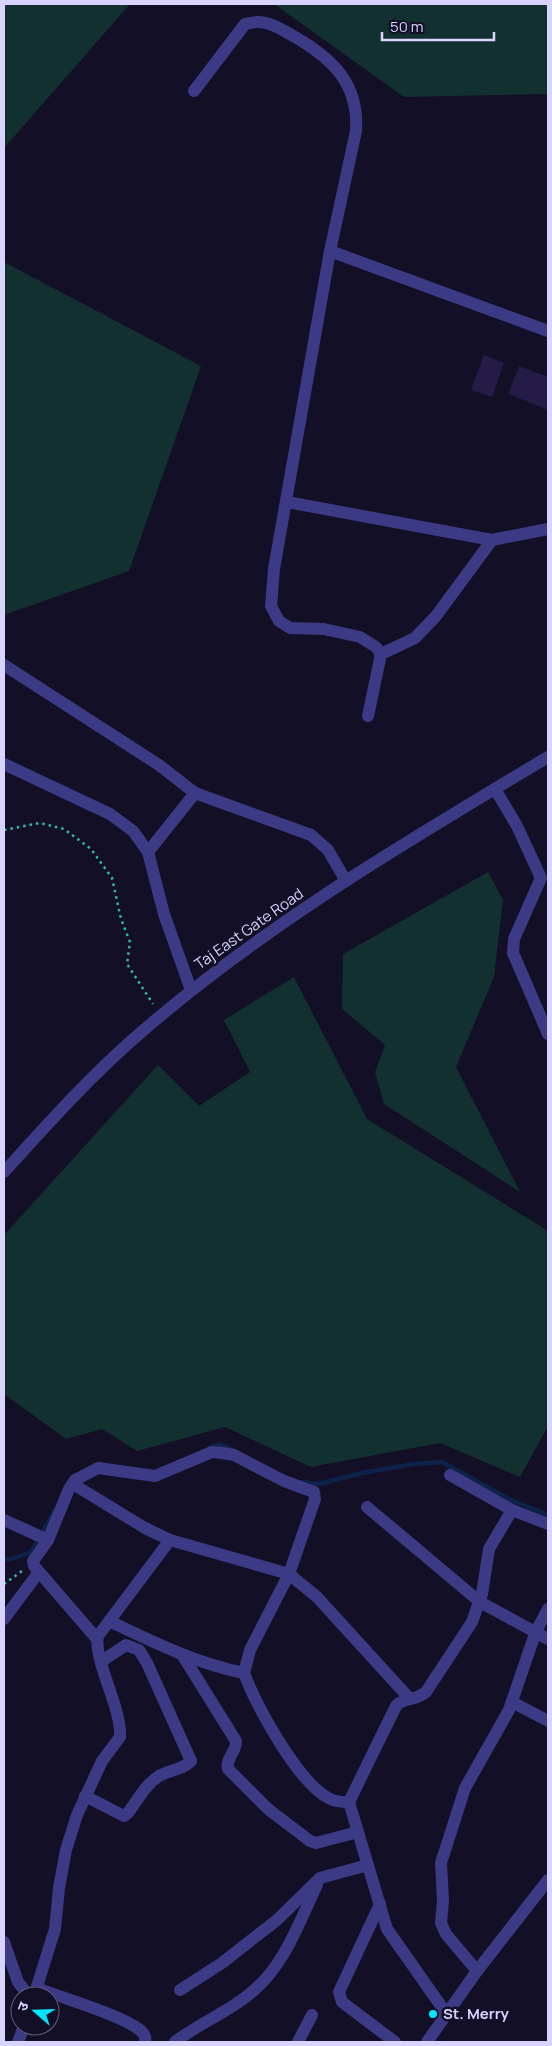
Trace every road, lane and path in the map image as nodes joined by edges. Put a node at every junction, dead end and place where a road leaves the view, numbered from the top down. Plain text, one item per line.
1 (194, 91) dead end
2 (330, 251) junction
3 (548, 331) edge
4 (287, 502) junction
5 (548, 529) edge
6 (492, 540) junction
7 (381, 654) junction
8 (4, 665) edge
9 (368, 716) dead end
10 (548, 757) edge
11 (4, 764) edge
12 (495, 789) junction
13 (195, 794) junction
14 (4, 830) edge
15 (148, 852) junction
16 (545, 879) edge
17 (346, 881) junction
18 (192, 990) junction
19 (160, 1016) junction
20 (548, 1034) edge
21 (4, 1172) edge
22 (450, 1475) dead end
23 (73, 1484) junction
24 (367, 1507) dead end
25 (512, 1510) junction
26 (4, 1520) edge
27 (548, 1524) edge
28 (48, 1540) junction
29 (170, 1540) junction
30 (36, 1567) junction
31 (289, 1574) junction
32 (4, 1584) edge
33 (480, 1602) junction
34 (548, 1609) edge
35 (4, 1619) edge
36 (108, 1621) junction
37 (536, 1631) junction
38 (97, 1639) junction
39 (548, 1639) edge
40 (183, 1656) junction
41 (102, 1661) junction
42 (244, 1674) junction
43 (410, 1699) junction
44 (512, 1702) junction
45 (548, 1721) edge
46 (85, 1796) junction
47 (349, 1802) junction
48 (358, 1832) junction
49 (368, 1865) junction
50 (320, 1878) junction
51 (548, 1880) edge
52 (380, 1904) junction
53 (4, 1942) edge
54 (477, 1971) junction
55 (23, 1986) edge
56 (35, 1986) edge
57 (180, 1990) dead end
58 (60, 2001) edge
59 (446, 2013) junction
60 (312, 2015) dead end
61 (145, 2042) edge
62 (175, 2042) edge
63 (298, 2042) edge
64 (396, 2042) edge
65 (427, 2042) edge

1 - 2 street
2 - 3 street
2 - 4 street
4 - 6 street
4 - 7 street
5 - 6 street
6 - 7 street
7 - 9 street
8 - 13 street
10 - 12 street, Taj East Gate Road
11 - 15 street
12 - 16 street
12 - 17 street, Taj East Gate Road
13 - 15 street
13 - 17 street
14 - 19 path
15 - 18 street
16 - 20 street
17 - 18 street, Taj East Gate Road
18 - 19 street, Taj East Gate Road
19 - 21 street, Taj East Gate Road
22 - 25 street
23 - 28 street
23 - 29 street
23 - 31 street
24 - 33 street
25 - 27 street
25 - 33 street
26 - 28 street
28 - 30 street
29 - 31 street
29 - 36 street
30 - 32 path
30 - 35 street
30 - 38 street
31 - 42 street
31 - 43 street
33 - 37 street
33 - 43 street
34 - 37 street
36 - 38 street
36 - 40 street
37 - 39 street
37 - 44 street
38 - 41 street
40 - 42 street
40 - 48 street
41 - 46 street
41 - 46 street
42 - 47 street
43 - 47 street
44 - 45 street
44 - 54 street
46 - 56 street
47 - 48 street
48 - 49 street
49 - 50 street
49 - 52 street
50 - 57 street
50 - 62 street
51 - 54 street
52 - 59 street
52 - 64 street
53 - 55 street
54 - 59 street
58 - 61 street
59 - 65 street
60 - 63 street

